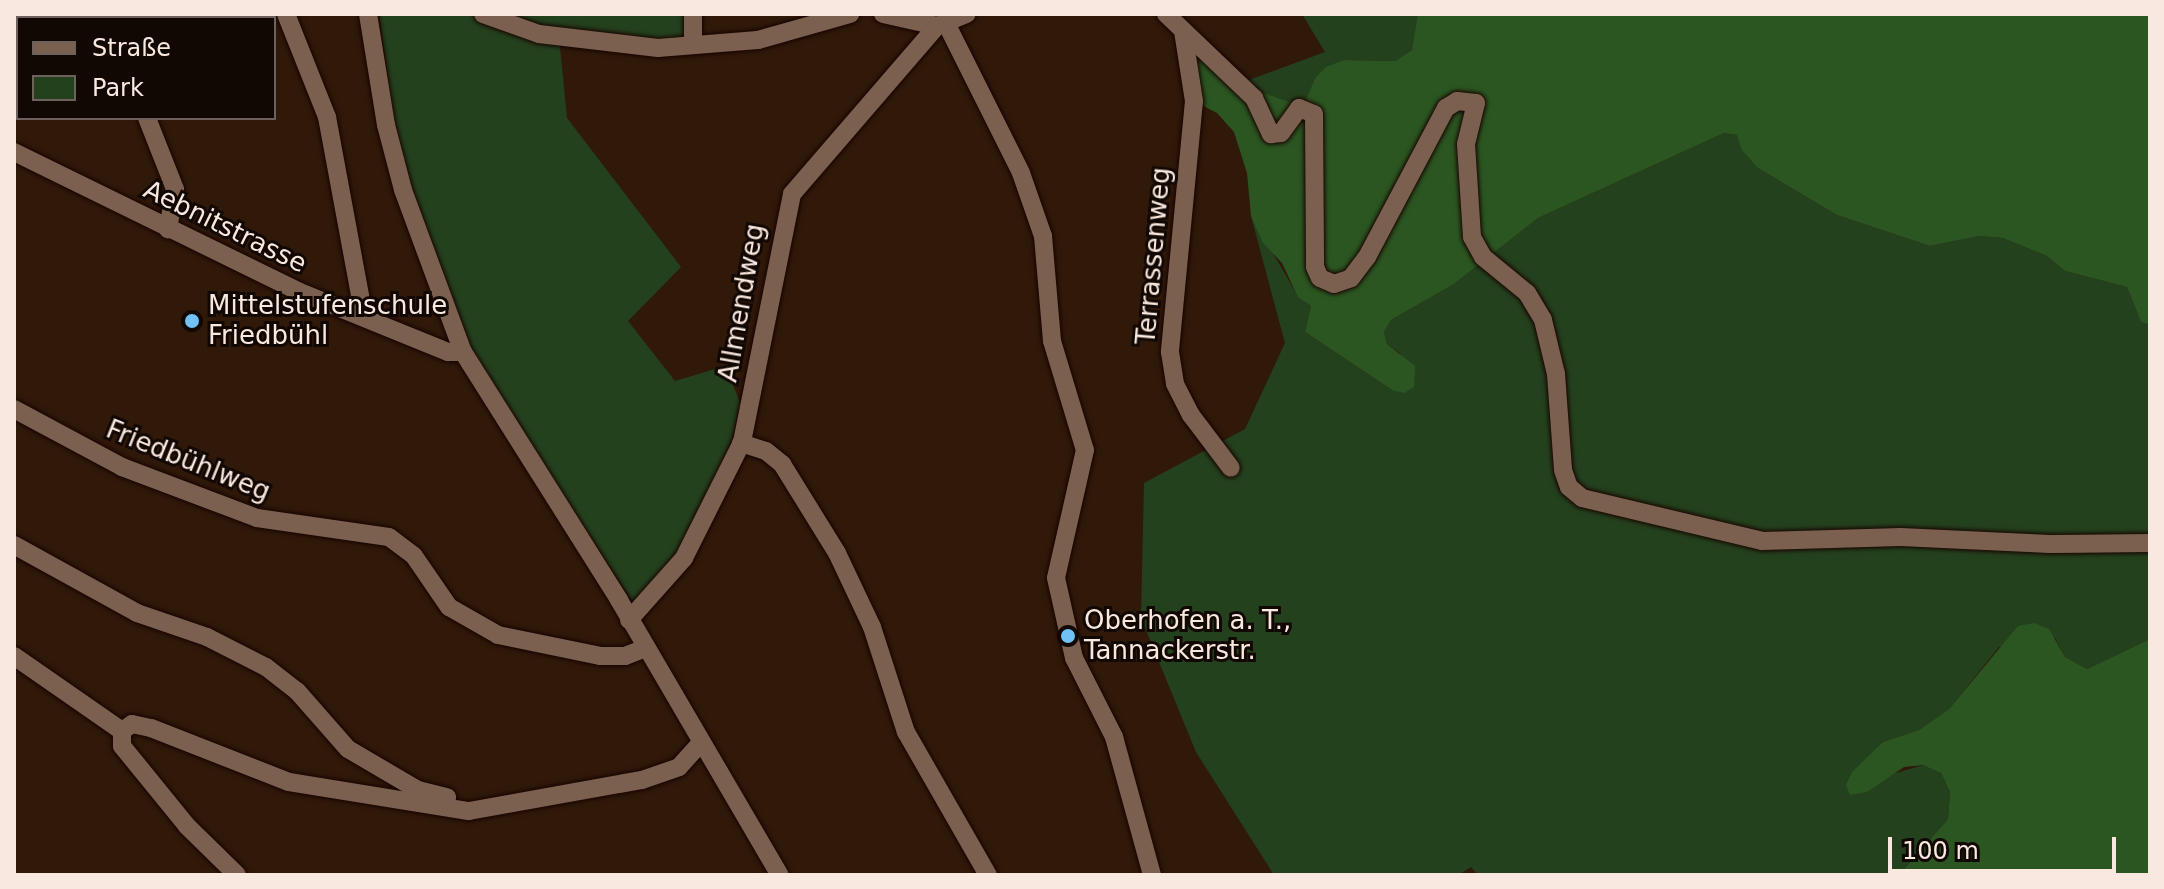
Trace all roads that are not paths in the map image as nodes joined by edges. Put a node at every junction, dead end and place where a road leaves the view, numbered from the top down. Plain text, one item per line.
1 (286, 14) edge
2 (368, 14) edge
3 (483, 14) edge
4 (693, 14) edge
5 (850, 14) edge
6 (883, 14) edge
7 (967, 14) edge
8 (1166, 14) edge
9 (942, 25) junction
10 (1183, 31) junction
11 (693, 45) junction
12 (148, 120) edge
13 (14, 152) edge
14 (168, 229) junction
15 (364, 317) junction
16 (463, 352) junction
17 (14, 409) edge
18 (741, 443) junction
19 (1231, 468) dead end
20 (2150, 543) edge
21 (14, 545) edge
22 (629, 620) junction
23 (643, 649) junction
24 (14, 656) edge
25 (122, 731) junction
26 (699, 745) junction
27 (458, 811) junction
28 (239, 874) edge
29 (780, 875) edge
30 (988, 875) edge
31 (1152, 875) edge

1 - 15 street
2 - 16 street
3 - 11 street
4 - 11 street
5 - 11 street
6 - 9 street
7 - 9 street
8 - 10 street
9 - 18 street, Allmendweg
9 - 31 street
10 - 19 street, Terrassenweg
10 - 20 street
12 - 14 street
13 - 14 street, Aebnitstrasse
14 - 15 street, Aebnitstrasse
15 - 16 street, Aebnitstrasse
16 - 22 street
17 - 23 street, Friedbühlweg
18 - 22 street, Allmendweg
18 - 30 street
21 - 27 street
22 - 23 street
23 - 26 street
24 - 25 street
25 - 27 street
25 - 28 street
26 - 27 street
26 - 29 street

